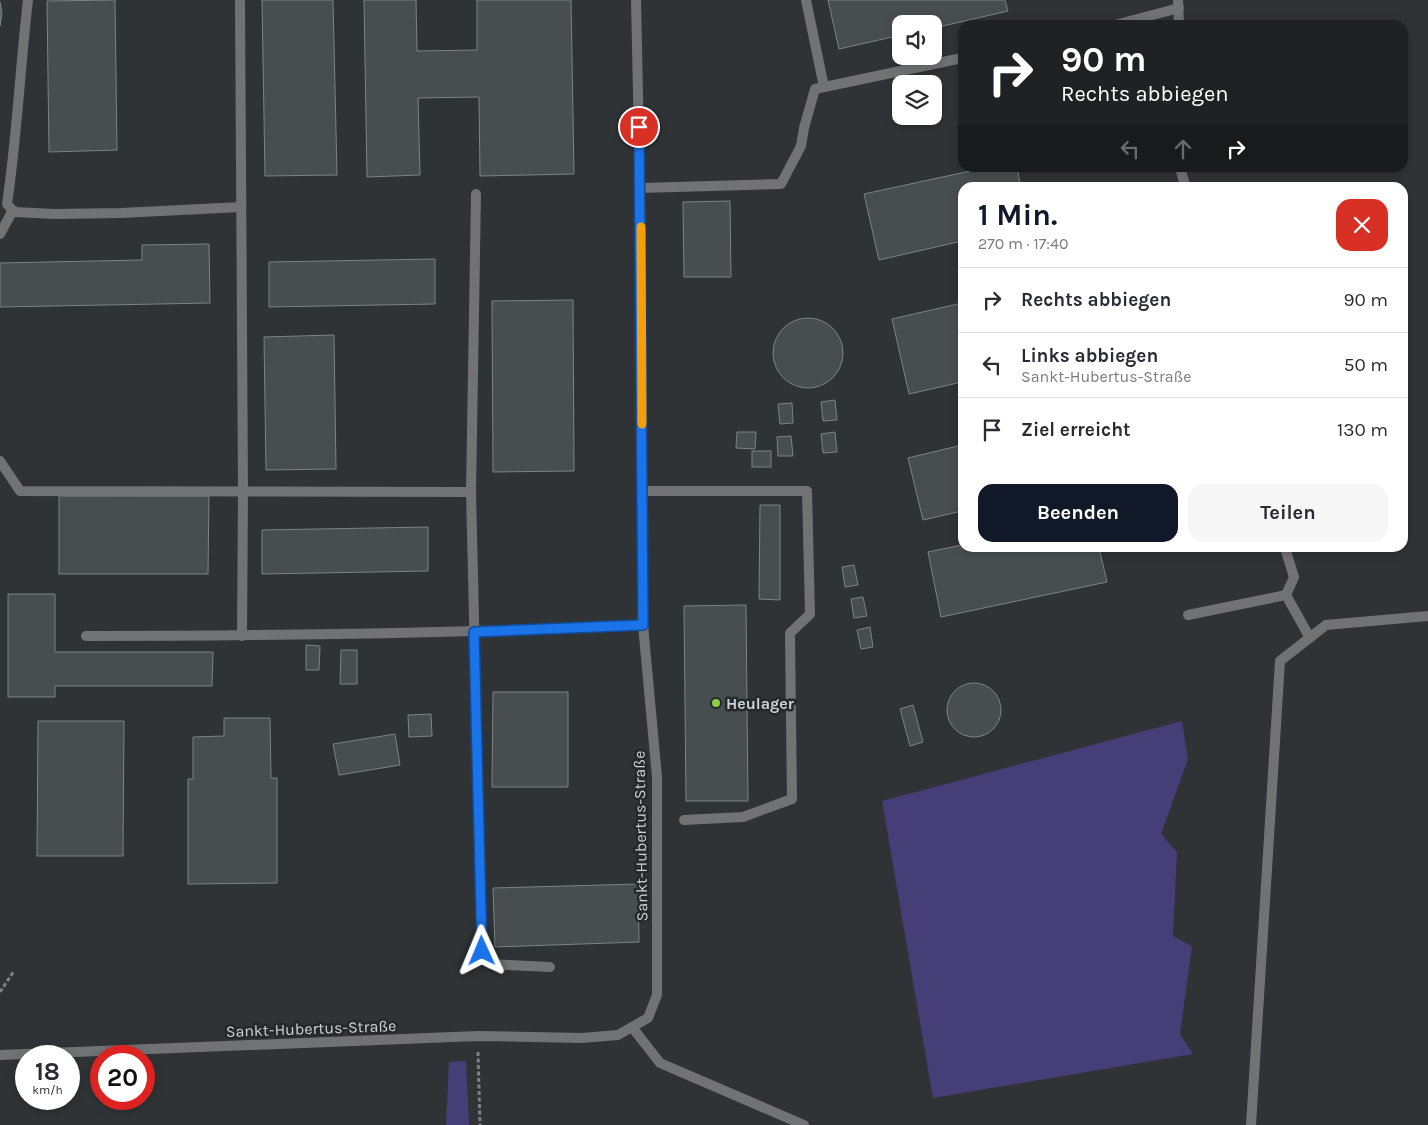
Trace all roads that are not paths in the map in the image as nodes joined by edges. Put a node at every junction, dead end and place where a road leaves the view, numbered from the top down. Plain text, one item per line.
1 (28, 0) edge
2 (240, 0) edge
3 (636, 0) edge
4 (806, 0) edge
5 (1179, 4) edge
6 (1130, 20) edge
7 (1179, 20) edge
8 (958, 59) edge
9 (824, 87) junction
10 (640, 188) junction
11 (476, 194) dead end
12 (241, 207) junction
13 (13, 210) junction
14 (0, 234) edge
15 (0, 461) edge
16 (243, 492) junction
17 (471, 492) junction
18 (643, 492) junction
19 (1287, 552) edge
20 (1286, 595) junction
21 (1188, 615) dead end
22 (1428, 616) edge
23 (643, 625) junction
24 (474, 632) junction
25 (86, 636) dead end
26 (242, 636) junction
27 (1310, 638) junction
28 (684, 820) dead end
29 (550, 968) dead end
30 (632, 1027) junction
31 (0, 1055) edge
32 (804, 1125) edge
33 (1251, 1125) edge

1 - 13 street
2 - 12 street
3 - 10 street, Sankt-Hubertus-Straße
4 - 9 street
5 - 6 street
5 - 7 street
8 - 9 street
9 - 10 street
10 - 18 street, Sankt-Hubertus-Straße
11 - 17 street
12 - 13 street
12 - 16 street
13 - 14 street
15 - 16 street
16 - 17 street
16 - 26 street
17 - 24 street
18 - 23 street, Sankt-Hubertus-Straße
18 - 28 street
19 - 20 street
20 - 21 street
20 - 27 street
22 - 27 street
23 - 24 street
23 - 30 street, Sankt-Hubertus-Straße
24 - 26 street
24 - 29 street
25 - 26 street
27 - 33 street
30 - 31 street, Sankt-Hubertus-Straße
30 - 32 street

